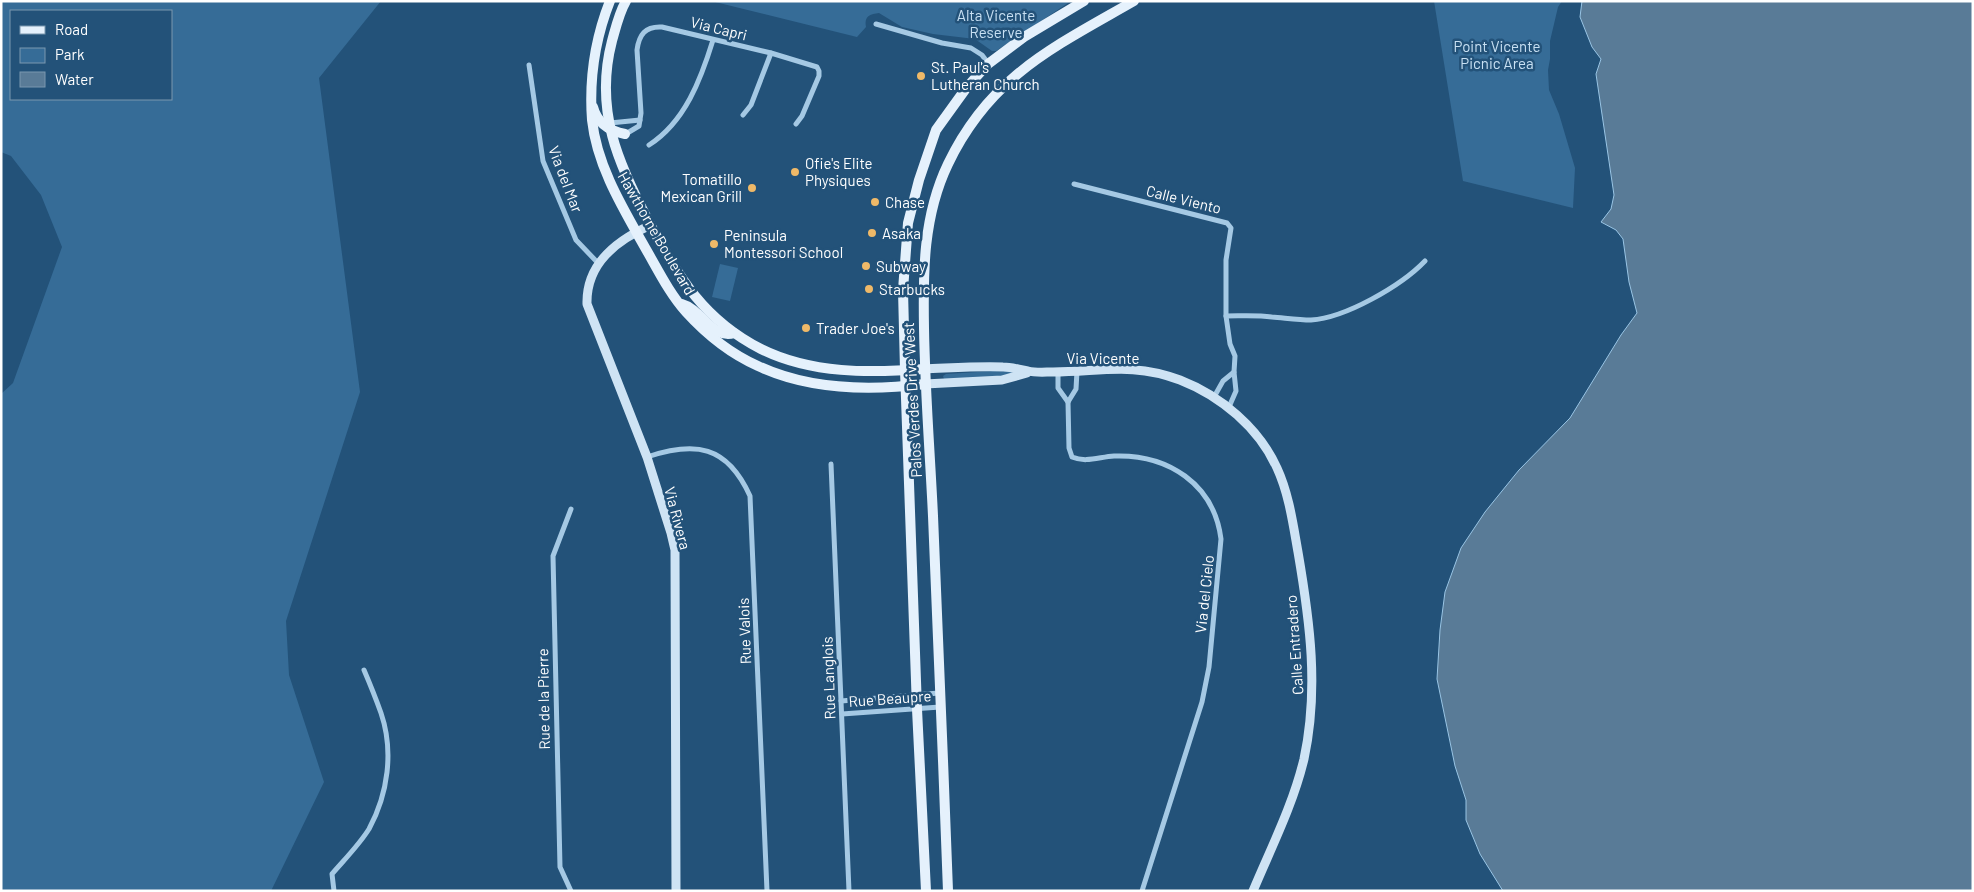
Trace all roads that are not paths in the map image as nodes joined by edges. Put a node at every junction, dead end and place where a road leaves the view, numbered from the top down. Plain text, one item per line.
1 (610, 1) edge
2 (626, 1) edge
3 (1084, 1) edge
4 (1134, 1) edge
5 (876, 24) dead end
6 (713, 40) junction
7 (771, 54) junction
8 (988, 64) junction
9 (529, 65) dead end
10 (591, 96) junction
11 (743, 116) dead end
12 (640, 120) junction
13 (796, 124) dead end
14 (612, 131) junction
15 (625, 134) joint
16 (649, 145) dead end
17 (1074, 184) dead end
18 (651, 225) junction
19 (636, 232) junction
20 (1425, 261) dead end
21 (598, 263) junction
22 (679, 303) junction
23 (1226, 316) junction
24 (734, 333) junction
25 (924, 369) junction
26 (905, 370) junction
27 (1077, 371) junction
28 (1030, 372) junction
29 (1058, 372) junction
30 (1234, 372) junction
31 (925, 384) junction
32 (906, 386) junction
33 (1214, 397) junction
34 (1068, 402) junction
35 (1229, 407) junction
36 (647, 457) junction
37 (831, 464) dead end
38 (571, 509) dead end
39 (364, 670) dead end
40 (939, 693) junction
41 (916, 696) junction
42 (841, 702) junction
43 (940, 708) junction
44 (916, 709) junction
45 (842, 714) junction
46 (334, 891) edge
47 (571, 891) edge
48 (676, 891) edge
49 (767, 891) edge
50 (849, 891) edge
51 (926, 891) edge
52 (948, 891) edge
53 (1142, 891) edge
54 (1253, 891) edge

1 - 10 main road, Hawthorne Boulevard
2 - 14 main road, Hawthorne Boulevard
3 - 8 main road, Palos Verdes Drive West
4 - 25 main road, Palos Verdes Drive West
5 - 8 street
6 - 7 street, Via Capri
6 - 12 street, Via Capri
6 - 16 street
7 - 11 street
7 - 13 street, Via Capri
8 - 26 main road, Palos Verdes Drive West
9 - 21 street, Via del Mar
10 - 14 main road
10 - 19 main road, Hawthorne Boulevard
12 - 14 street
12 - 15 street
14 - 15 main road
14 - 18 main road, Hawthorne Boulevard
17 - 23 street, Calle Viento
18 - 19 street, Via Rivera
18 - 24 main road, Hawthorne Boulevard
19 - 21 street, Via Rivera
19 - 22 main road, Hawthorne Boulevard
20 - 23 street
21 - 36 street, Via Rivera
22 - 24 main road
22 - 32 main road, Hawthorne Boulevard
23 - 30 street, Calle Viento
24 - 26 main road, Hawthorne Boulevard
25 - 26 main road, Hawthorne Boulevard
25 - 28 street, Via Vicente
25 - 31 main road, Palos Verdes Drive West
26 - 32 main road, Palos Verdes Drive West
27 - 29 street, Via Vicente
27 - 33 street, Via Vicente
27 - 34 street, Via del Cielo
28 - 29 street, Via Vicente
28 - 31 street, Via Vicente
29 - 34 street, Via del Cielo
30 - 33 street
30 - 35 street, Calle Viento
31 - 32 main road, Hawthorne Boulevard
31 - 40 main road, Palos Verdes Drive West
32 - 41 main road, Palos Verdes Drive West
33 - 35 street, Via Vicente
34 - 53 street, Via del Cielo
35 - 54 street, Calle Entradero
36 - 48 street, Via Rivera
36 - 49 street, Rue Valois
37 - 42 street, Rue Langlois
38 - 47 street, Rue de la Pierre
39 - 46 street
40 - 41 street, Rue Beaupre
40 - 43 main road, Palos Verdes Drive West
41 - 42 street, Rue Beaupre
41 - 44 main road, Palos Verdes Drive West
42 - 45 street, Rue Langlois
43 - 44 street, Rue Beaupre
43 - 52 main road, Palos Verdes Drive West
44 - 45 street, Rue Beaupre
44 - 51 main road, Palos Verdes Drive West
45 - 50 street, Rue Langlois

